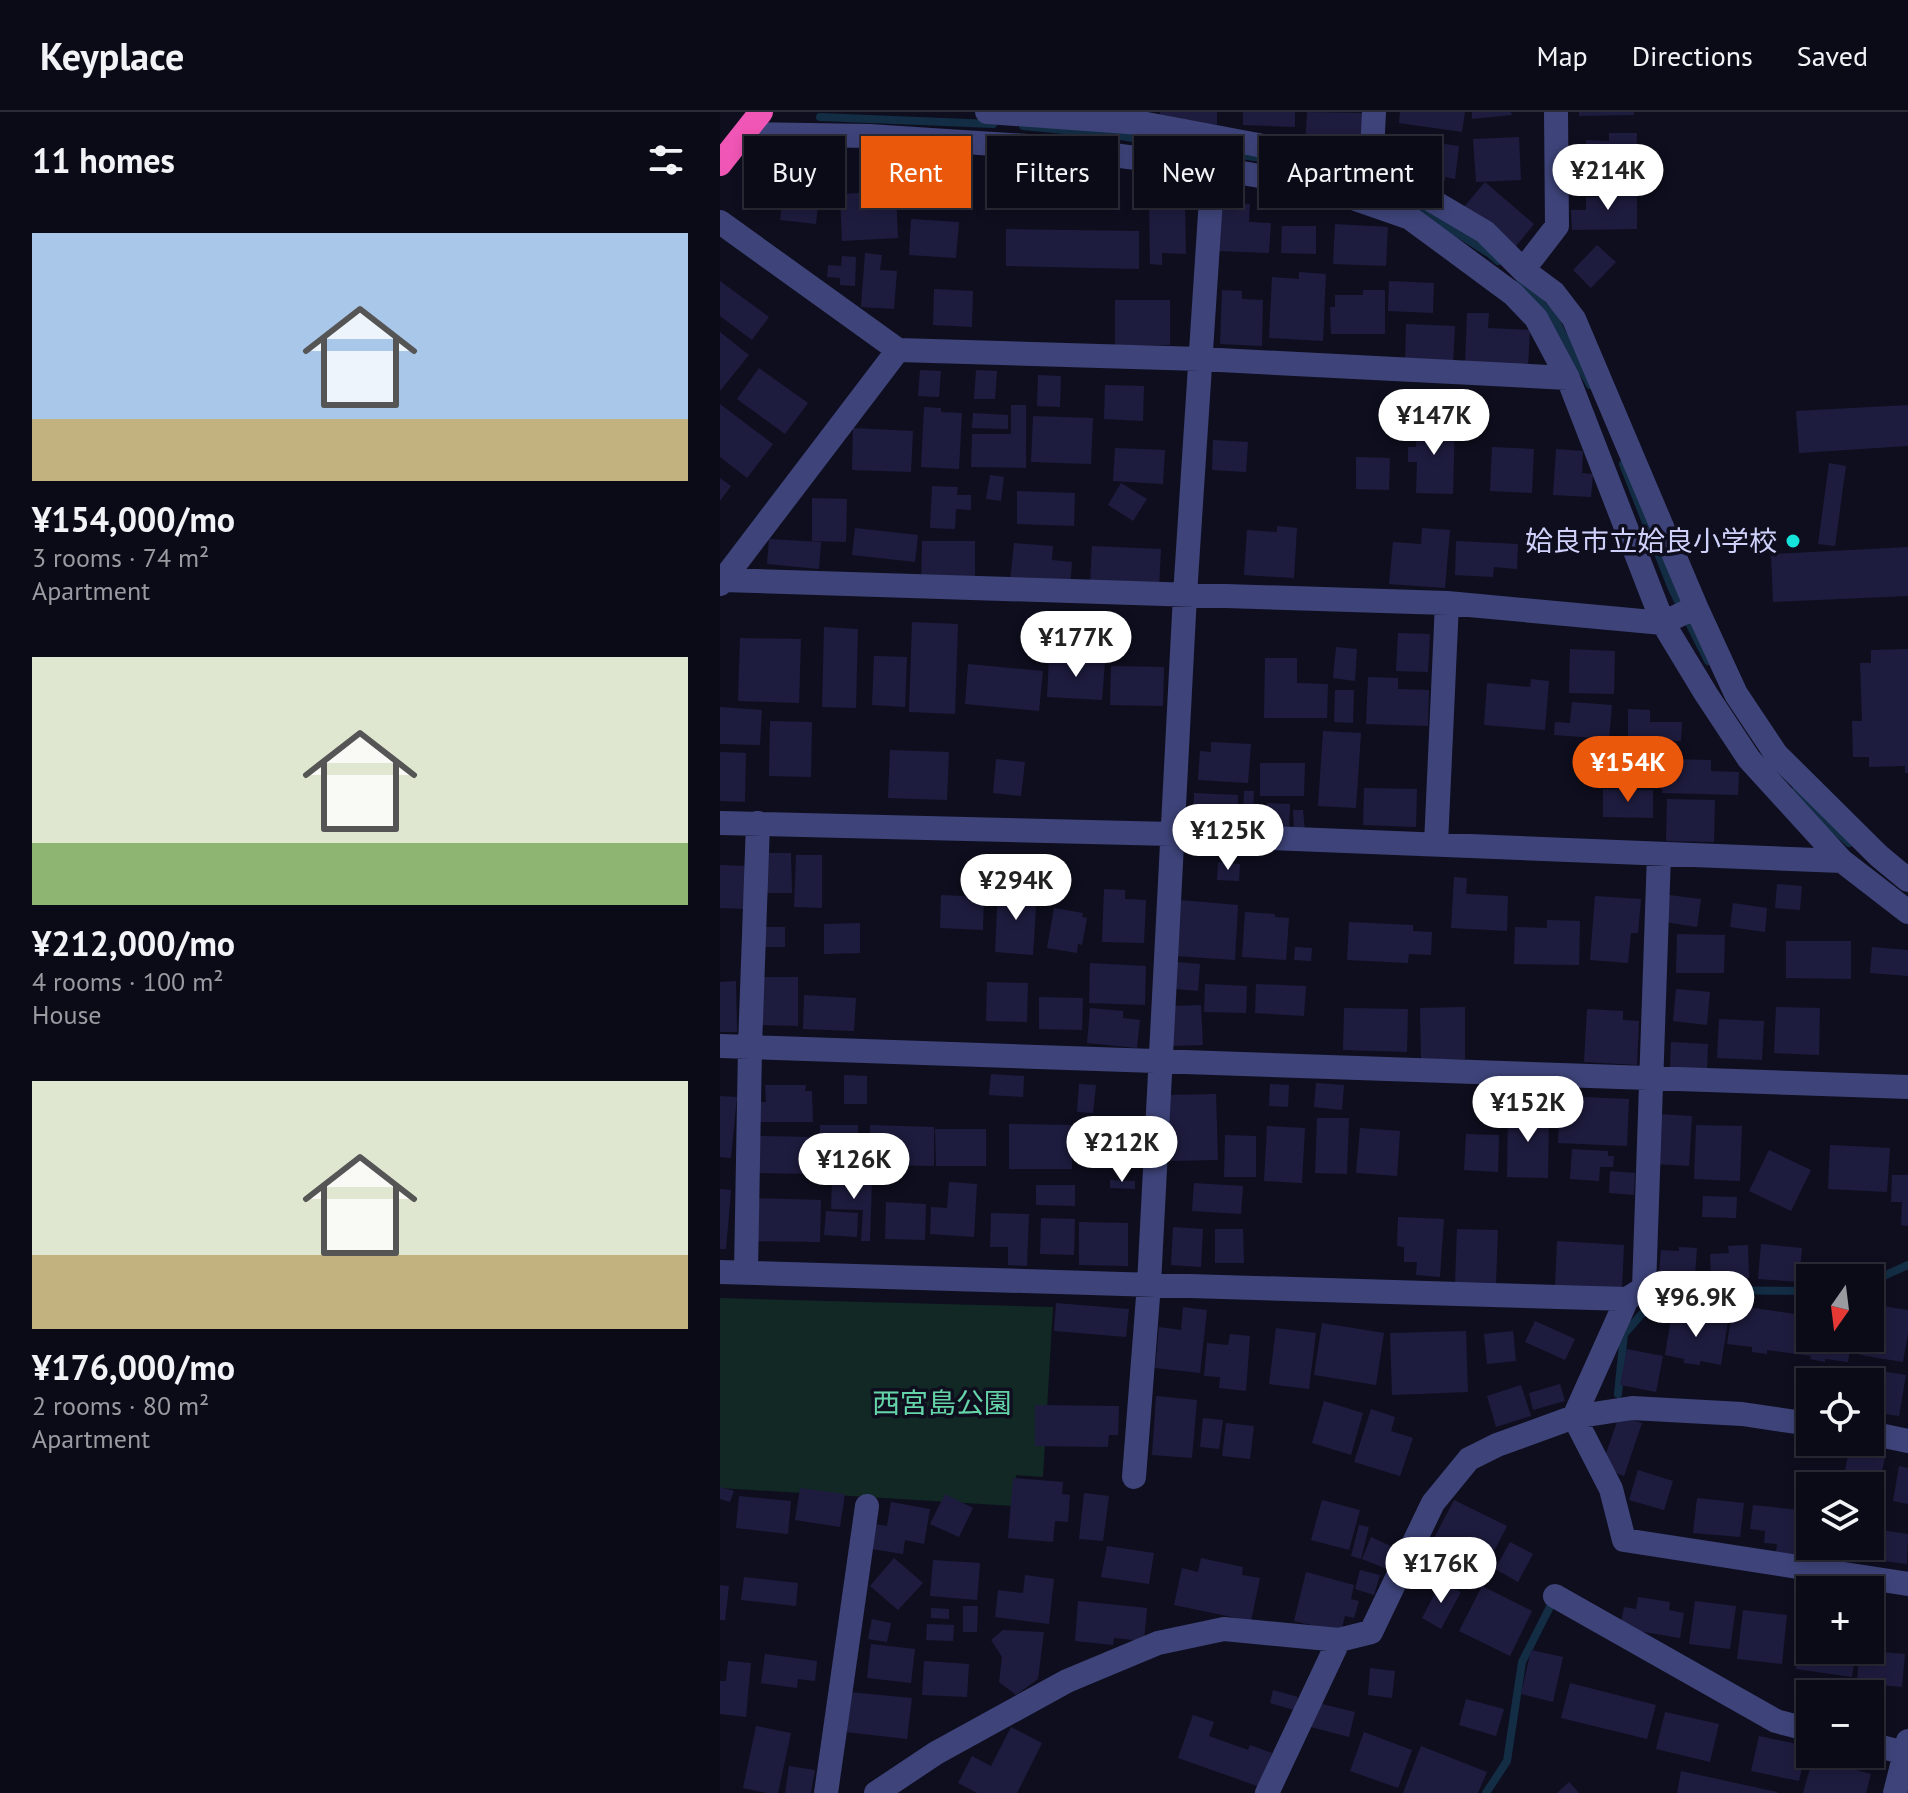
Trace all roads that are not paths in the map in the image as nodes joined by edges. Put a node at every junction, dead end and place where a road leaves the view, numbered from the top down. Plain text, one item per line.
1 (761, 112) edge
2 (987, 112) edge
3 (1374, 112) edge
4 (1556, 112) edge
5 (1141, 117) edge
6 (745, 134) junction
7 (1373, 136) edge
8 (1259, 145) edge
9 (1134, 158) edge
10 (720, 164) edge
11 (1243, 173) edge
12 (1442, 207) edge
13 (1210, 208) edge
14 (720, 222) edge
15 (1523, 270) junction
16 (898, 350) junction
17 (1200, 359) junction
18 (1568, 378) junction
19 (722, 582) edge
20 (1185, 595) junction
21 (1447, 603) junction
22 (1696, 607) junction
23 (1663, 623) junction
24 (720, 823) edge
25 (758, 823) junction
26 (1172, 834) junction
27 (1436, 844) junction
28 (1659, 854) junction
29 (1842, 861) junction
30 (1908, 880) edge
31 (1908, 912) edge
32 (720, 1046) edge
33 (750, 1047) junction
34 (1160, 1061) junction
35 (1650, 1078) junction
36 (1908, 1087) edge
37 (720, 1272) edge
38 (746, 1272) junction
39 (1149, 1284) junction
40 (1627, 1299) junction
41 (1574, 1417) junction
42 (1796, 1422) edge
43 (1884, 1436) edge
44 (1908, 1441) edge
45 (1134, 1477) dead end
46 (867, 1506) dead end
47 (1908, 1584) edge
48 (1555, 1596) dead end
49 (1339, 1640) junction
50 (1796, 1726) edge
51 (1884, 1745) edge
52 (1906, 1747) edge
53 (826, 1793) edge
54 (876, 1793) edge
55 (1267, 1793) edge
56 (1895, 1793) edge

1 - 6 highway
2 - 5 street
3 - 7 street
4 - 15 street
5 - 8 street
6 - 9 street
6 - 10 highway
11 - 18 street
12 - 15 street
13 - 17 street
14 - 16 street
15 - 22 street
16 - 17 street
16 - 19 street
17 - 18 street
17 - 20 street
18 - 23 street
19 - 20 street
20 - 21 street
20 - 26 street
21 - 23 street
21 - 27 street
22 - 23 street
22 - 30 street
23 - 29 street
24 - 25 street
25 - 26 street
25 - 33 street
26 - 27 street
26 - 34 street
27 - 28 street
28 - 29 street
28 - 35 street
29 - 31 street
32 - 33 street
33 - 34 street
33 - 38 street
34 - 35 street
34 - 39 street
35 - 36 street
35 - 40 street
37 - 38 street
38 - 39 street
39 - 40 street
39 - 45 street
40 - 41 street
41 - 42 street
41 - 47 street
41 - 49 street
43 - 44 street
46 - 53 street
48 - 50 street
49 - 54 street
49 - 55 street
51 - 52 street
52 - 56 street

